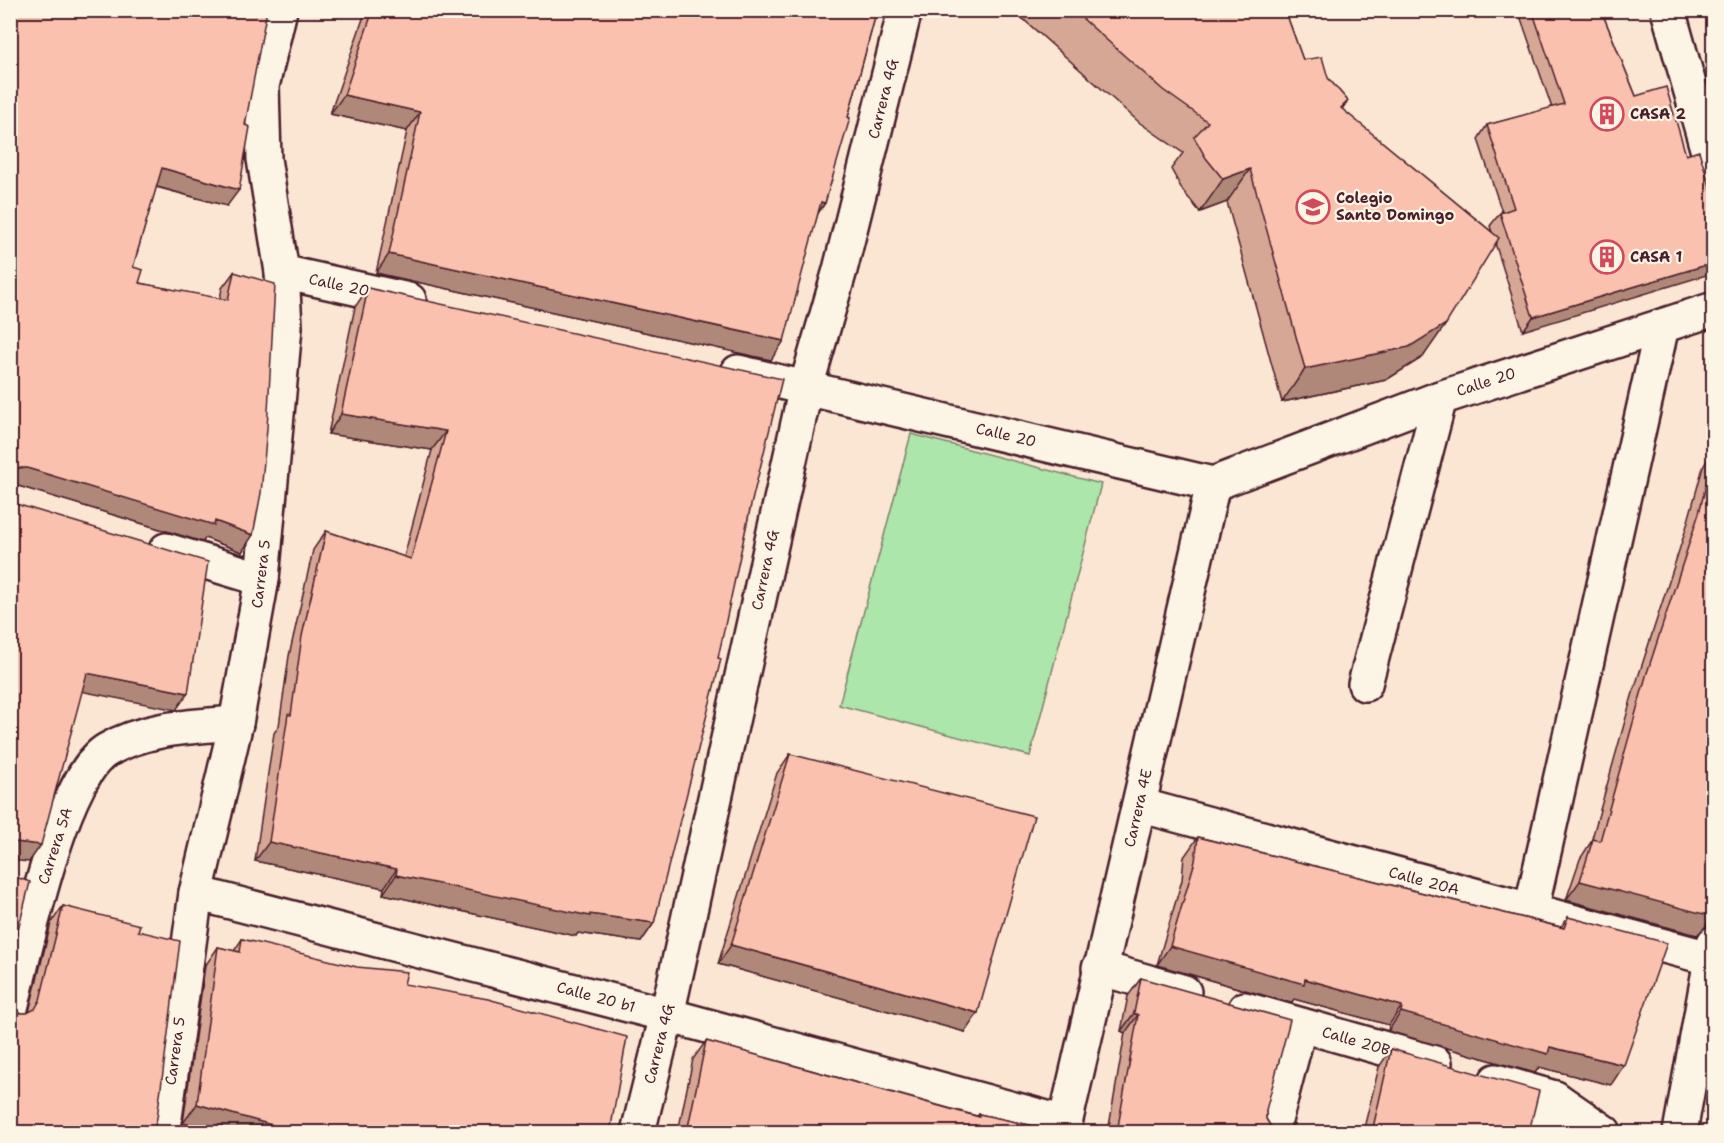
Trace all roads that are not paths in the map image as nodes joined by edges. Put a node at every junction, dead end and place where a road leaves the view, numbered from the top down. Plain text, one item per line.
1 (280, 10) edge
2 (905, 10) edge
3 (1668, 10) edge
4 (1713, 173) edge
5 (282, 272) junction
6 (433, 305) edge
7 (1713, 309) edge
8 (1662, 326) junction
9 (712, 367) edge
10 (806, 387) junction
11 (1440, 398) junction
12 (1213, 484) junction
13 (136, 541) edge
14 (262, 579) junction
15 (1365, 684) dead end
16 (236, 723) junction
17 (1139, 805) junction
18 (10, 877) edge
19 (42, 884) junction
20 (196, 893) junction
21 (1531, 910) junction
22 (1711, 951) edge
23 (1099, 968) junction
24 (10, 1012) edge
25 (667, 1015) junction
26 (1300, 1024) junction
27 (1555, 1098) junction
28 (1064, 1128) edge
29 (163, 1132) edge
30 (638, 1132) edge
31 (1272, 1132) edge
32 (1544, 1132) edge
33 (1604, 1132) edge
34 (1680, 1132) edge

1 - 5 street, Carrera 5
2 - 10 street, Carrera 4G
3 - 4 street
5 - 6 street, Calle 20
5 - 14 street, Carrera 5
7 - 8 street, Calle 20
8 - 11 street, Calle 20
8 - 21 street
9 - 10 street, Calle 20
10 - 12 street, Calle 20
10 - 25 street, Carrera 4G
11 - 12 street, Calle 20
11 - 15 street
12 - 17 street, Carrera 4E
13 - 14 street
14 - 16 street, Carrera 5
16 - 19 street, Carrera 5A
16 - 20 street, Carrera 5
17 - 21 street, Calle 20A
17 - 23 street, Carrera 4E
18 - 19 street
19 - 24 street, Carrera 5A
20 - 25 street, Calle 20 b1
20 - 29 street, Carrera 5
21 - 22 street, Calle 20A
22 - 34 street
23 - 26 street, Calle 20B
23 - 28 street, Carrera 4E
25 - 28 street, Calle 20 b1
25 - 30 street, Carrera 4G
26 - 27 street, Calle 20B
26 - 31 street
27 - 32 street
27 - 33 street, Calle 20B

